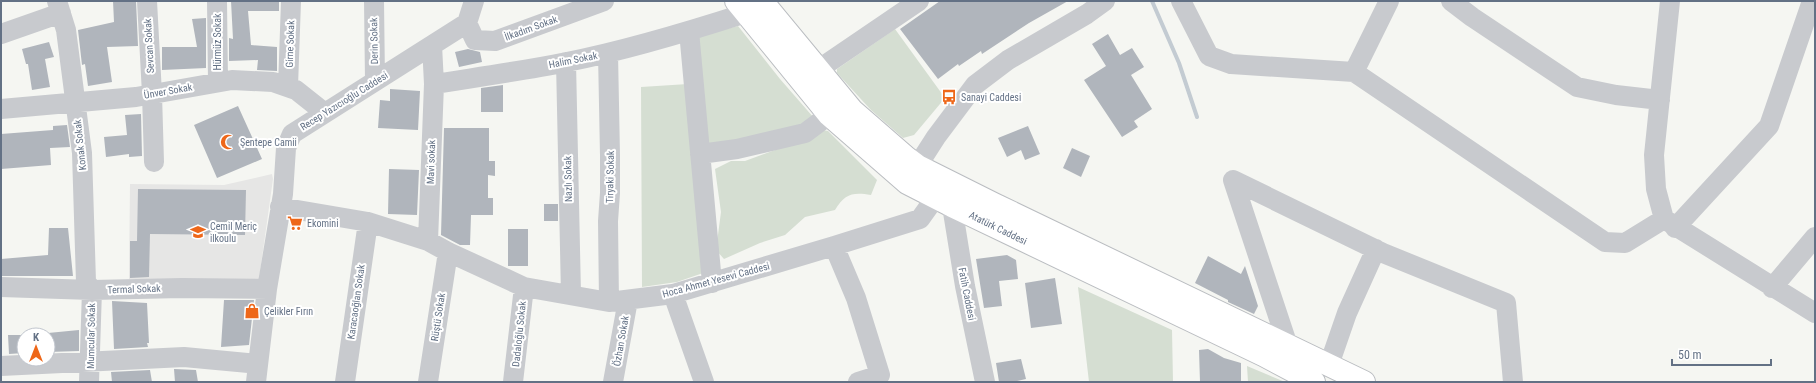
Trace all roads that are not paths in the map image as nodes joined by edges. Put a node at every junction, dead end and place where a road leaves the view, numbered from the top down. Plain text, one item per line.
1 (147, 1) edge
2 (217, 1) edge
3 (291, 1) edge
4 (374, 1) edge
5 (474, 1) edge
6 (604, 1) edge
7 (919, 1) edge
8 (1105, 1) edge
9 (1181, 1) edge
10 (1389, 1) edge
11 (1452, 1) edge
12 (1670, 1) edge
13 (1812, 1) edge
14 (755, 4) edge
15 (59, 7) edge
16 (1083, 7) edge
17 (467, 22) junction
18 (689, 31) junction
19 (1, 34) edge
20 (432, 45) junction
21 (608, 53) junction
22 (566, 62) junction
23 (819, 69) junction
24 (1354, 72) junction
25 (375, 81) junction
26 (218, 82) junction
27 (434, 84) junction
28 (288, 87) junction
29 (152, 94) junction
30 (1660, 100) junction
31 (75, 102) junction
32 (1, 109) edge
33 (325, 113) junction
34 (828, 115) junction
35 (700, 154) junction
36 (154, 162) dead end
37 (913, 174) junction
38 (944, 202) junction
39 (280, 207) junction
40 (368, 222) junction
41 (1670, 223) junction
42 (1815, 237) edge
43 (428, 240) junction
44 (834, 246) junction
45 (1376, 249) junction
46 (448, 252) junction
47 (712, 283) junction
48 (524, 286) junction
49 (1, 287) edge
50 (1772, 288) junction
51 (267, 289) junction
52 (92, 290) junction
53 (673, 294) junction
54 (571, 295) junction
55 (628, 300) junction
56 (609, 302) junction
57 (1815, 313) edge
58 (1288, 346) junction
59 (90, 362) junction
60 (1329, 365) junction
61 (1, 366) edge
62 (257, 373) edge
63 (881, 378) edge
64 (1307, 380) edge
65 (89, 382) edge
66 (345, 382) edge
67 (428, 382) edge
68 (513, 382) edge
69 (613, 382) edge
70 (704, 382) edge
71 (858, 382) edge
72 (985, 382) edge
73 (1364, 382) edge
74 (1513, 382) edge

1 - 29 street, Sevcan Sokak
2 - 26 street, Hürmüz Sokak
3 - 28 street, Girne Sokak
4 - 25 street, Derin Sokak
5 - 17 street
6 - 17 street, İlkadım Sokak
7 - 23 street
8 - 16 street
9 - 24 street
10 - 24 street
11 - 30 street
12 - 30 street
13 - 41 street
14 - 18 street, Halim Sokak
14 - 23 main road
14 - 34 main road, Atatürk Caddesi
15 - 19 street
15 - 31 street, Konak Sokak
16 - 37 street
17 - 20 street, Recep Yazıcıoğlu Caddesi
18 - 21 street, Halim Sokak
18 - 35 street
20 - 25 street, Recep Yazıcıoğlu Caddesi
20 - 27 street
21 - 22 street, Halim Sokak
21 - 56 street, Tiryaki Sokak
22 - 27 street, Halim Sokak
22 - 54 street, Nazlı Sokak
23 - 37 main road
24 - 41 street
25 - 33 street, Recep Yazıcıoğlu Caddesi
26 - 28 street, Ünver Sokak
26 - 29 street, Ünver Sokak
27 - 43 street, Mavi sokak
28 - 33 street, Ünver Sokak
29 - 31 street, Ünver Sokak
29 - 36 street, Sevcan Sokak
30 - 41 street
31 - 32 street, Ünver Sokak
31 - 52 street, Konak Sokak
33 - 39 street, Recep Yazıcıoğlu Caddesi
34 - 35 street
34 - 37 main road, Atatürk Caddesi
35 - 47 street
37 - 38 main road, Atatürk Caddesi
37 - 58 main road
38 - 44 street, Hoca Ahmet Yesevi Caddesi
38 - 64 main road, Atatürk Caddesi
38 - 72 street, Fatih Caddesi
39 - 40 street, Hoca Ahmet Yesevi Caddesi
39 - 51 street, Recep Yazıcıoğlu Caddesi
40 - 43 street, Hoca Ahmet Yesevi Caddesi
40 - 66 street, Karacaoğlan Sokak
41 - 50 street
42 - 50 street
43 - 46 street, Hoca Ahmet Yesevi Caddesi
44 - 47 street, Hoca Ahmet Yesevi Caddesi
44 - 63 street
45 - 58 street
45 - 60 street
45 - 74 street
46 - 48 street, Hoca Ahmet Yesevi Caddesi
46 - 67 street, Rüştü Sokak
47 - 53 street, Hoca Ahmet Yesevi Caddesi
48 - 54 street, Hoca Ahmet Yesevi Caddesi
48 - 68 street, Dadaloğlu Sokak
49 - 52 street, Termal Sokak
50 - 57 street
51 - 52 street, Termal Sokak
51 - 62 street, Recep Yazıcıoğlu Caddesi
52 - 59 street, Mumcular Sokak
53 - 55 street, Hoca Ahmet Yesevi Caddesi
53 - 70 street
54 - 56 street, Hoca Ahmet Yesevi Caddesi
55 - 56 street, Hoca Ahmet Yesevi Caddesi
55 - 69 street, Özhan Sokak
58 - 60 main road
59 - 61 street
59 - 62 street
59 - 65 street, Mumcular Sokak
60 - 73 main road
63 - 71 street

